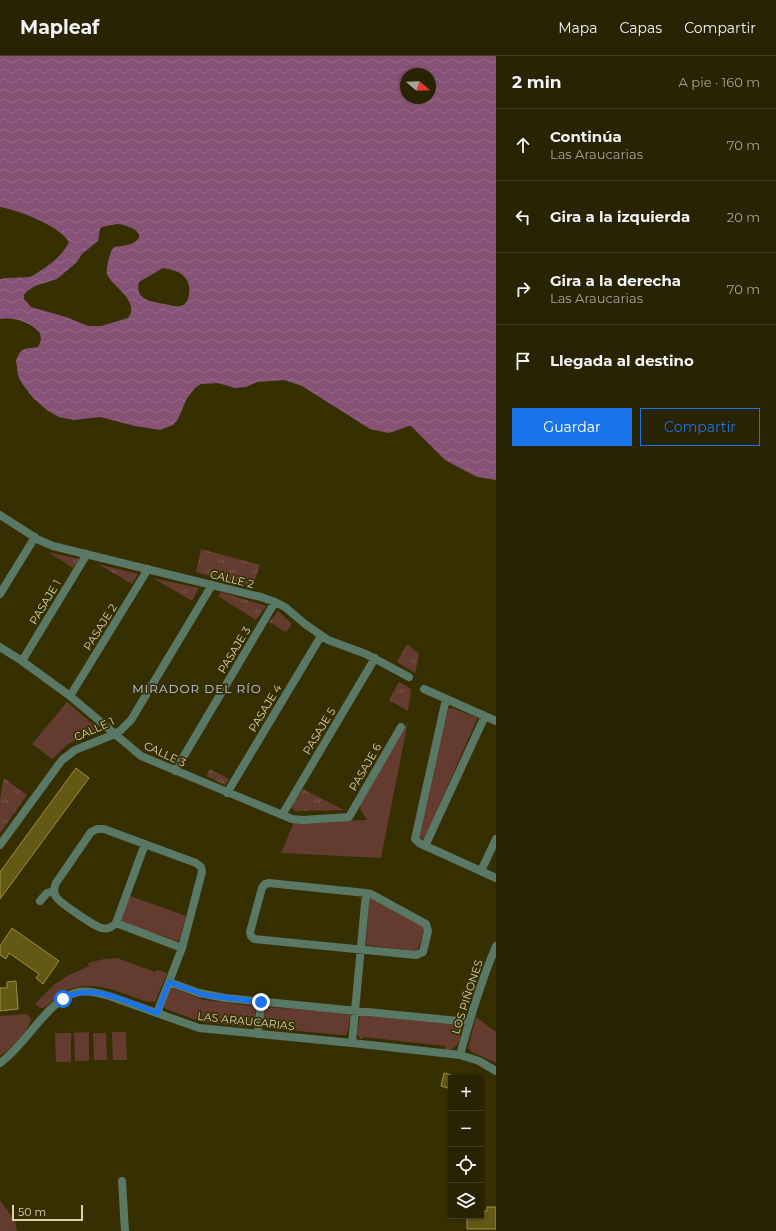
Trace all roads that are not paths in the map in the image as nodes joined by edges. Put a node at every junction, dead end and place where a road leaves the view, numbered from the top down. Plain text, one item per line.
1 (0, 515) edge
2 (35, 537) junction
3 (87, 554) junction
4 (148, 569) junction
5 (212, 585) junction
6 (0, 594) edge
7 (275, 602) junction
8 (321, 636) junction
9 (0, 647) edge
10 (375, 658) junction
11 (22, 661) junction
12 (409, 677) dead end
13 (424, 689) dead end
14 (70, 696) junction
15 (446, 699) junction
16 (485, 716) junction
17 (496, 721) edge
18 (401, 727) dead end
19 (115, 734) junction
20 (175, 771) junction
21 (228, 793) junction
22 (282, 815) junction
23 (349, 817) joint
24 (3, 836) edge
25 (496, 839) edge
26 (145, 844) junction
27 (0, 845) edge
28 (425, 846) junction
29 (481, 871) junction
30 (496, 878) edge
31 (54, 891) junction
32 (366, 893) junction
33 (40, 902) dead end
34 (116, 923) junction
35 (496, 946) edge
36 (182, 948) junction
37 (361, 950) junction
38 (169, 982) junction
39 (261, 1002) junction
40 (355, 1010) junction
41 (157, 1013) junction
42 (469, 1022) junction
43 (258, 1034) junction
44 (352, 1043) junction
45 (460, 1055) junction
46 (0, 1063) edge
47 (496, 1071) edge
48 (122, 1181) dead end
49 (125, 1231) edge

1 - 2 street, CALLE 2
2 - 3 street, CALLE 2
2 - 6 street
3 - 4 street, CALLE 2
3 - 11 street, PASAJE 1
4 - 5 street, CALLE 2
4 - 14 street, PASAJE 2
5 - 7 street, CALLE 2
5 - 19 street, CALLE 1
7 - 8 street, CALLE 2
7 - 20 street, PASAJE 3
8 - 10 street, CALLE 2
8 - 21 street, PASAJE 4
9 - 11 street, CALLE 3
10 - 12 street, CALLE 2
10 - 22 street, PASAJE 5
11 - 14 street, CALLE 3
13 - 15 street
14 - 19 street, CALLE 3
15 - 16 street
15 - 28 street
16 - 17 street
16 - 28 street
18 - 23 street, PASAJE 6
19 - 20 street, CALLE 3
19 - 24 street, CALLE 1
20 - 21 street, CALLE 3
21 - 22 street, CALLE 3
22 - 23 street, CALLE 3
24 - 27 street, CALLE 1
25 - 29 street
26 - 31 street
26 - 34 street
26 - 36 street
28 - 29 street
29 - 30 street
31 - 33 street
31 - 34 street
32 - 37 street
32 - 37 street
32 - 37 street
34 - 36 street
35 - 42 street, LOS PIÑONES
36 - 38 street
37 - 40 street
38 - 39 street, LAS ARAUCARIAS
38 - 41 street
39 - 40 street, LAS ARAUCARIAS
39 - 43 street
40 - 42 street, LAS ARAUCARIAS
40 - 44 street
41 - 43 street, LAS ARAUCARIAS
41 - 46 street, LAS ARAUCARIAS
42 - 45 street, LOS PIÑONES
43 - 44 street, LAS ARAUCARIAS
44 - 45 street, LAS ARAUCARIAS
45 - 47 street, LAS ARAUCARIAS
48 - 49 street

